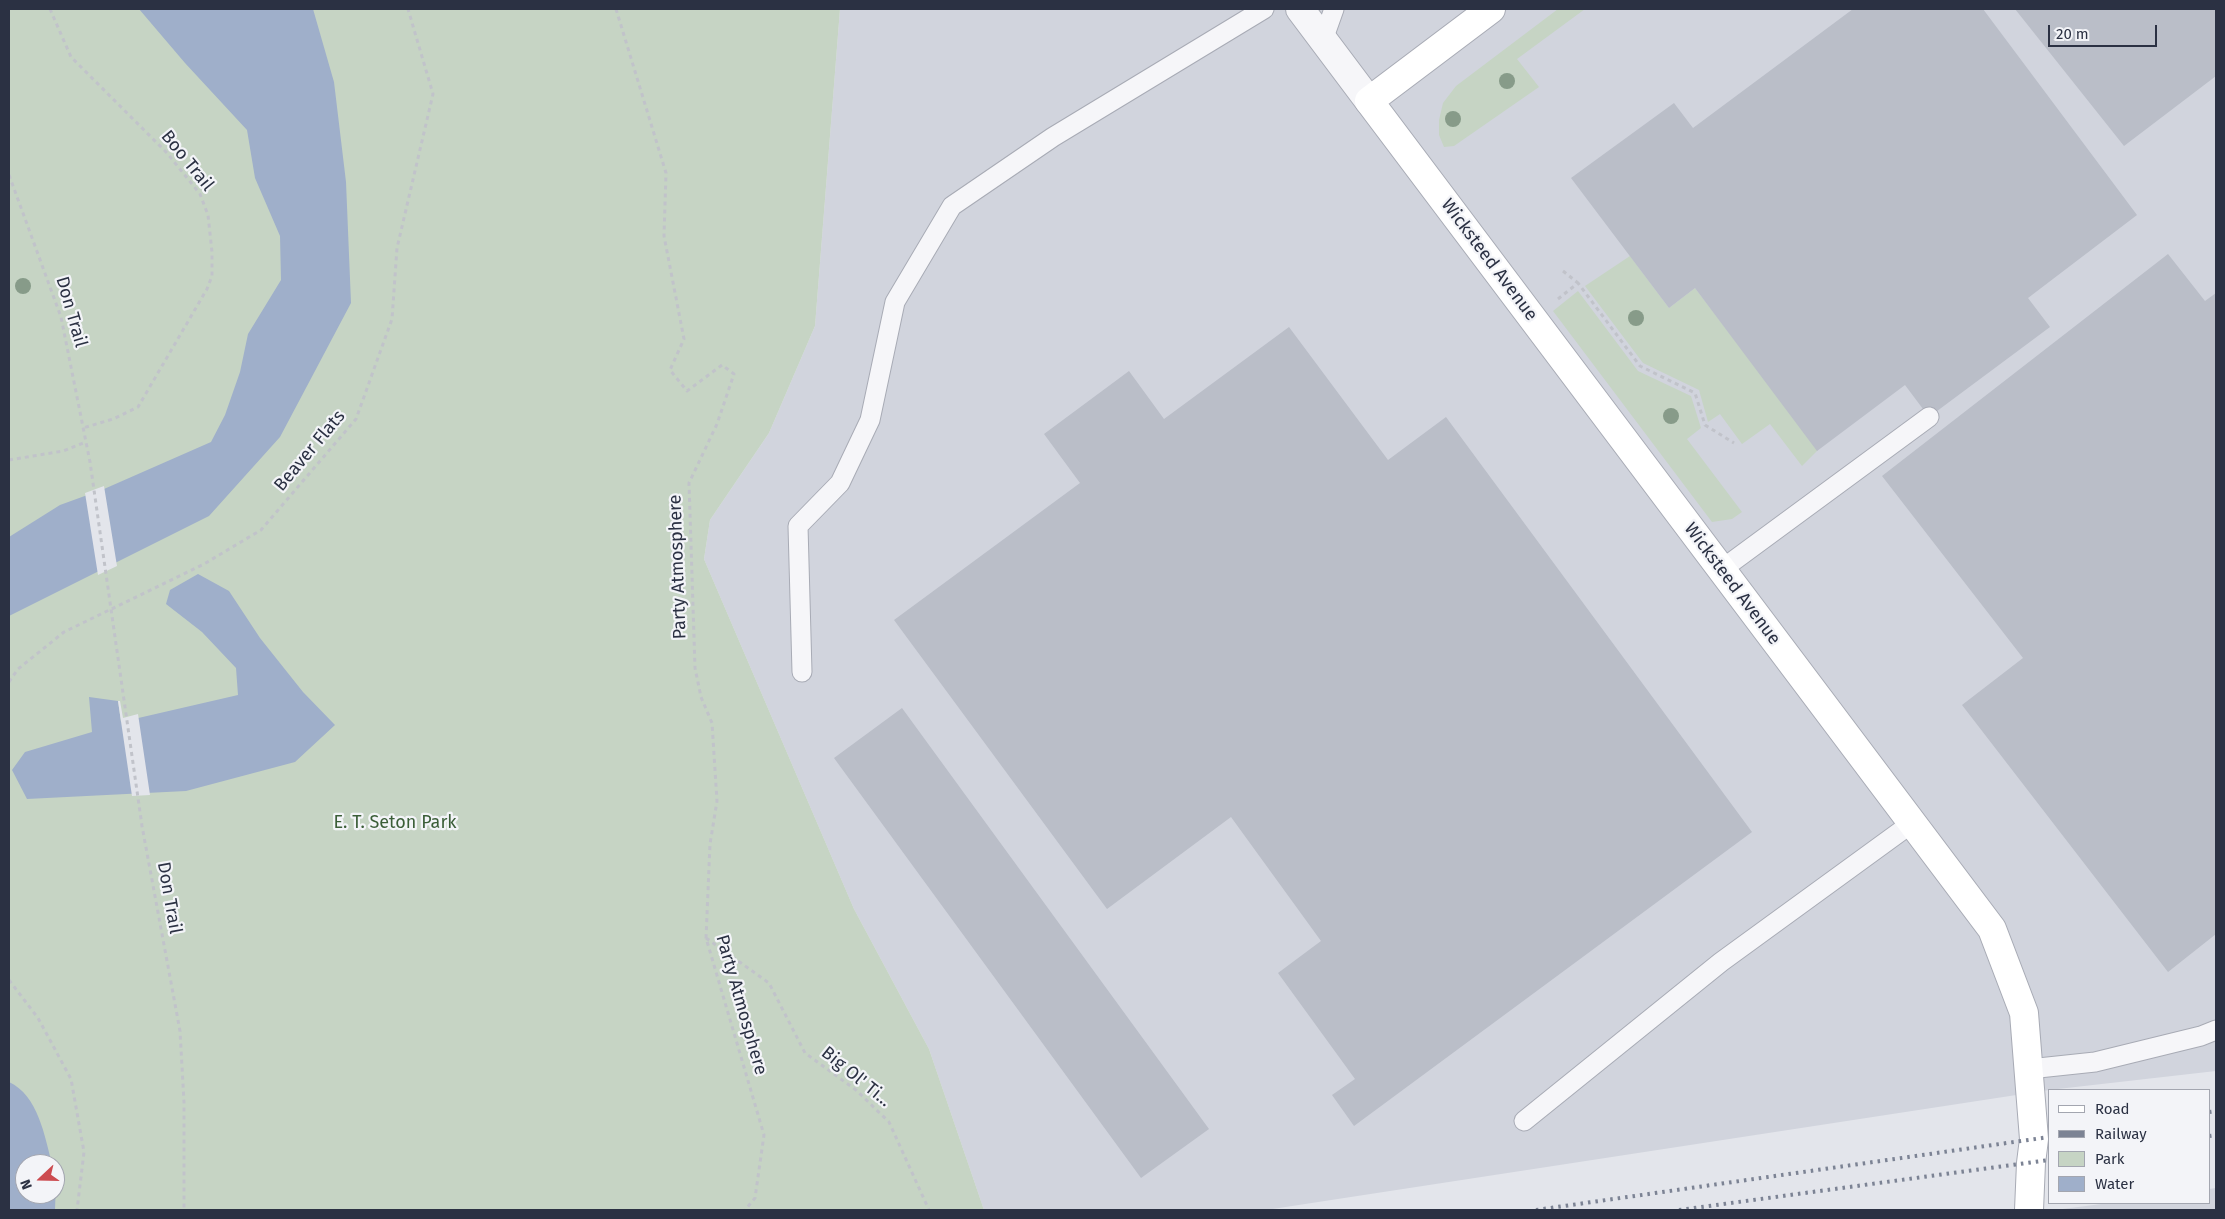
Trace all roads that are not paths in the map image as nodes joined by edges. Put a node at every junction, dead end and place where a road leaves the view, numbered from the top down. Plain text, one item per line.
1 (1264, 9) edge
2 (1300, 9) edge
3 (1334, 9) edge
4 (1491, 9) edge
5 (1323, 40) junction
6 (1369, 101) junction
7 (1929, 417) dead end
8 (1721, 570) junction
9 (802, 672) dead end
10 (1912, 823) junction
11 (2216, 1030) edge
12 (2029, 1069) junction
13 (1524, 1120) dead end
14 (2029, 1210) edge

1 - 9 lane
2 - 5 street, Wicksteed Avenue
3 - 5 lane
4 - 6 street
5 - 6 street, Wicksteed Avenue
6 - 8 street, Wicksteed Avenue
7 - 8 lane
8 - 10 street, Wicksteed Avenue
10 - 12 street, Wicksteed Avenue
10 - 13 lane
11 - 12 lane
12 - 14 street, Wicksteed Avenue

